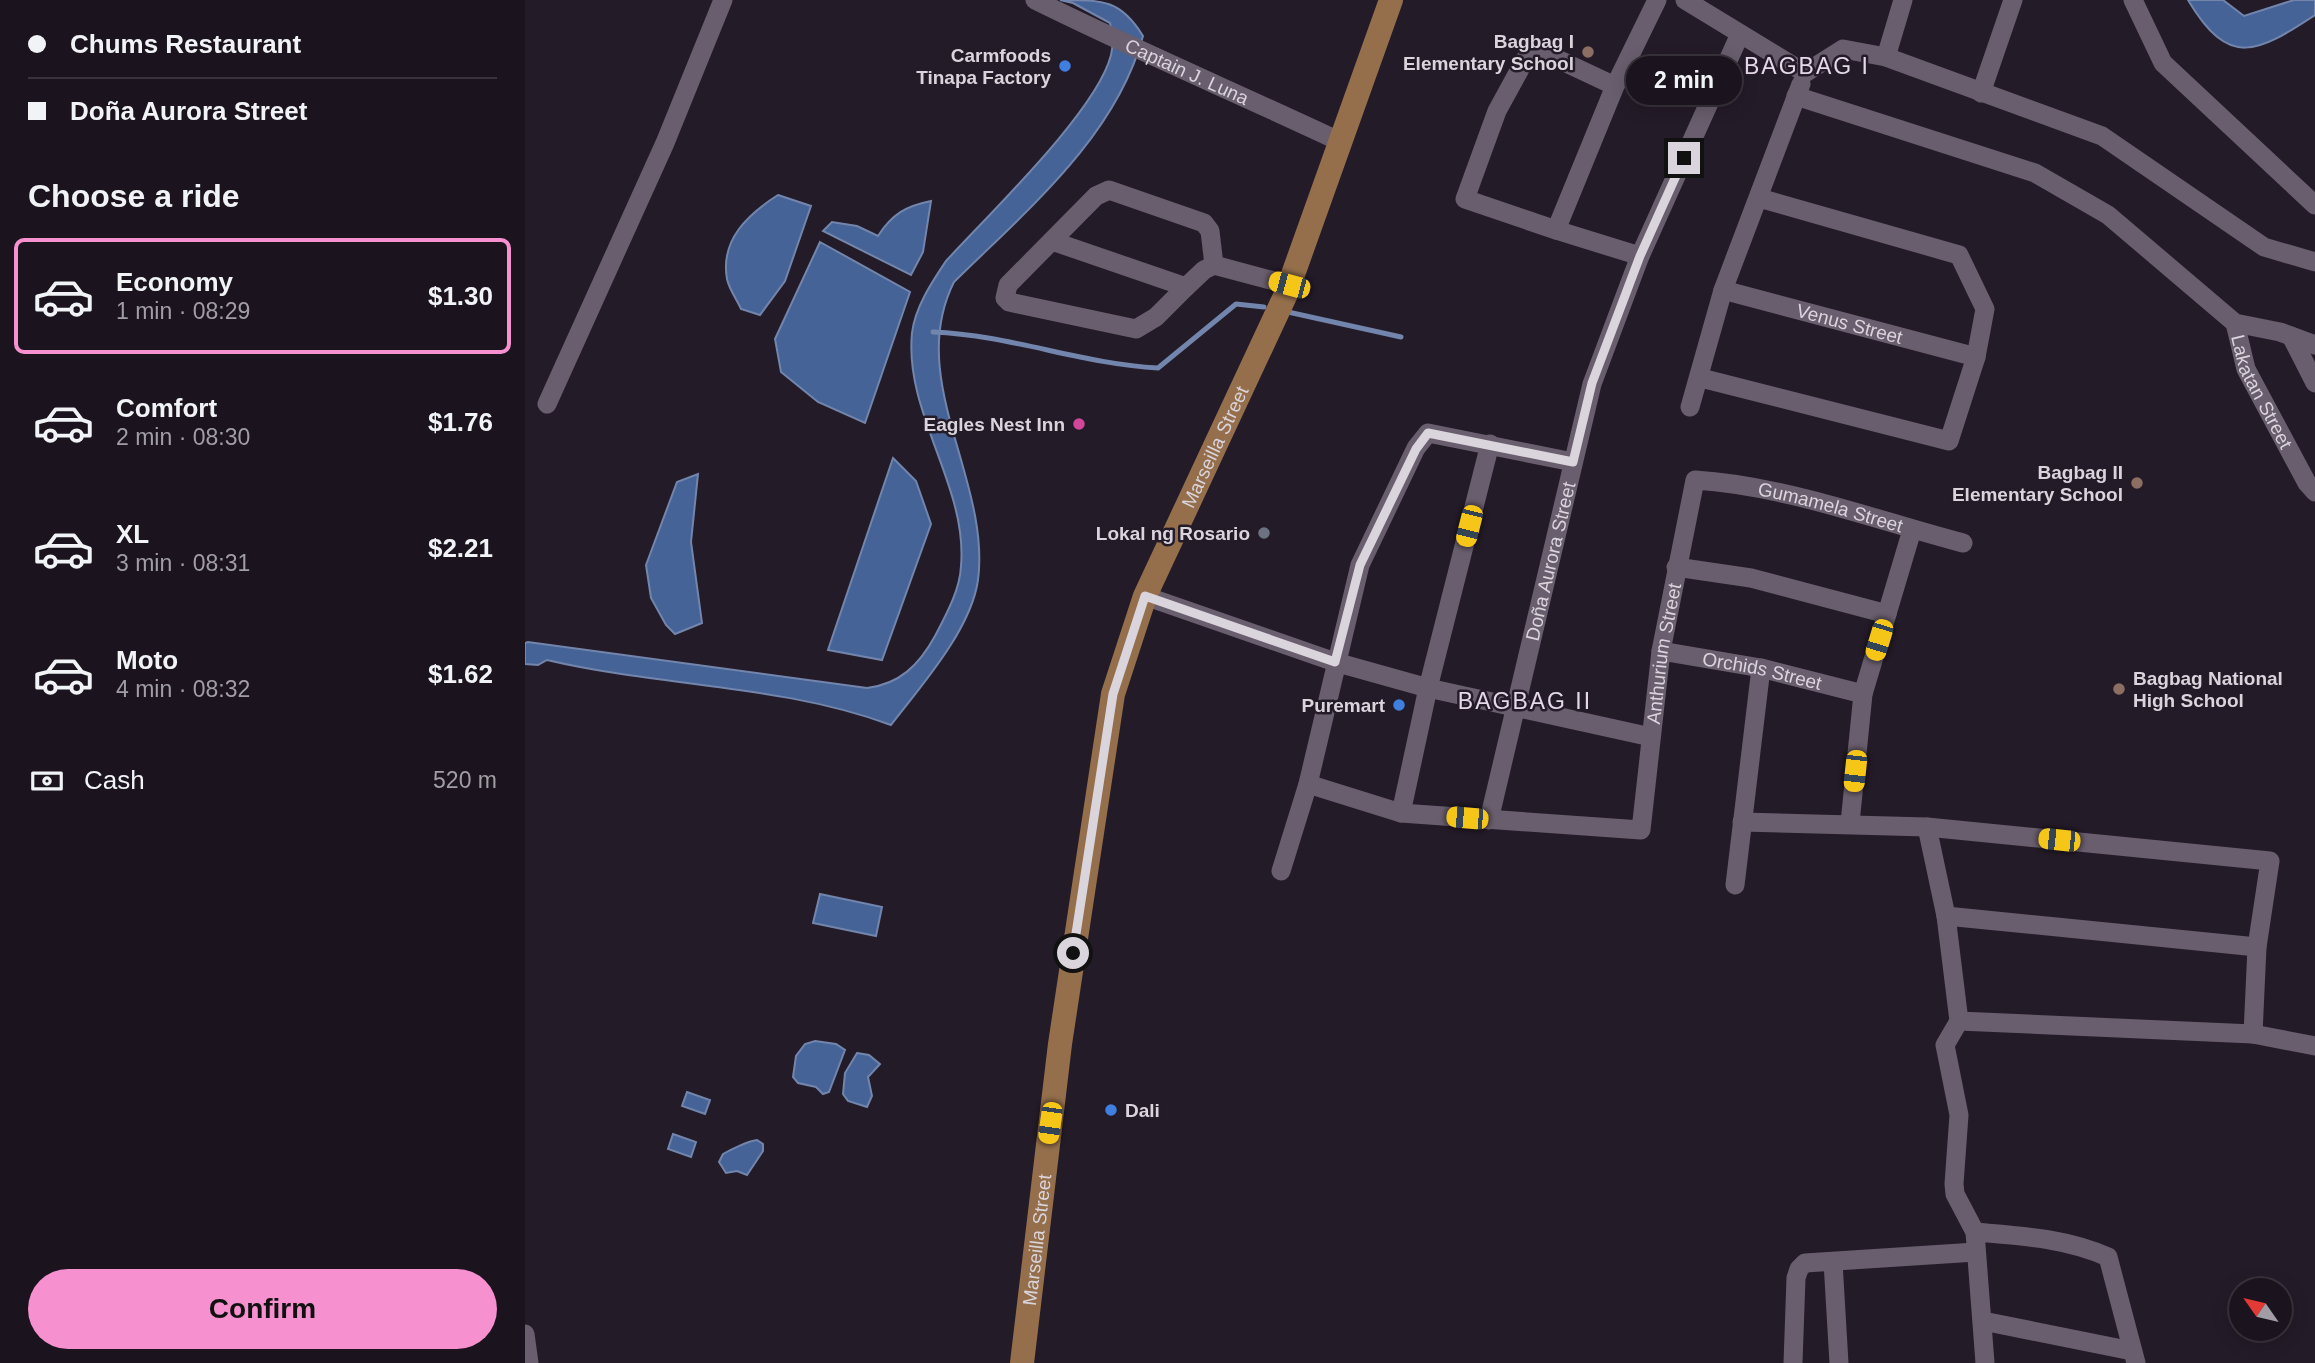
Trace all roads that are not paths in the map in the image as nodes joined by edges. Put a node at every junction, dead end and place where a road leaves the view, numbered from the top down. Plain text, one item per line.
1 (723, 0) edge
2 (1035, 0) edge
3 (1391, 0) edge
4 (1657, 0) edge
5 (1685, 0) edge
6 (1903, 0) edge
7 (2013, 0) edge
8 (2133, 0) edge
9 (1740, 34) junction
10 (1886, 57) junction
11 (1805, 74) junction
12 (1615, 86) junction
13 (1982, 93) junction
14 (1796, 96) junction
15 (1341, 142) junction
16 (1759, 198) junction
17 (2315, 205) edge
18 (1556, 230) junction
19 (1052, 241) junction
20 (1640, 256) junction
21 (2315, 262) edge
22 (1214, 265) junction
23 (1289, 285) junction
24 (1186, 287) junction
25 (1723, 290) junction
26 (2235, 323) junction
27 (2291, 336) junction
28 (2315, 345) edge
29 (1976, 357) junction
30 (1701, 378) junction
31 (2315, 383) edge
32 (547, 404) dead end
33 (1690, 407) dead end
34 (1490, 444) junction
35 (1573, 462) junction
36 (1695, 480) joint
37 (2315, 492) edge
38 (1912, 530) junction
39 (1963, 543) dead end
40 (1676, 567) junction
41 (1145, 596) junction
42 (1887, 614) junction
43 (1661, 651) junction
44 (1335, 662) junction
45 (1761, 668) junction
46 (1428, 688) junction
47 (1863, 694) junction
48 (1513, 707) junction
49 (1651, 737) junction
50 (1308, 784) junction
51 (1401, 813) junction
52 (1489, 820) junction
53 (1742, 822) junction
54 (1850, 823) junction
55 (1927, 827) junction
56 (1281, 871) dead end
57 (1735, 885) dead end
58 (1946, 916) junction
59 (2257, 947) junction
60 (1959, 1021) junction
61 (2253, 1034) junction
62 (2315, 1046) edge
63 (1975, 1232) junction
64 (1976, 1252) junction
65 (1833, 1262) junction
66 (1983, 1321) junction
67 (525, 1334) edge
68 (2134, 1357) edge
69 (529, 1363) edge
70 (1022, 1363) edge
71 (1794, 1363) edge
72 (1839, 1363) edge
73 (1985, 1363) edge

1 - 32 street
2 - 15 street, Captain J. Luna
3 - 15 main road, Marseilla Street
4 - 12 street
5 - 9 street
6 - 10 street
7 - 13 street
8 - 17 street
9 - 11 street
9 - 20 street, Doña Aurora Street
10 - 11 street
10 - 13 street
11 - 14 street
12 - 18 street
12 - 18 street
13 - 21 street
14 - 16 street
14 - 26 street
15 - 23 main road, Marseilla Street
16 - 25 street
16 - 29 street
18 - 20 street
19 - 22 street
19 - 24 street
19 - 24 street
20 - 35 street, Doña Aurora Street
22 - 23 street
22 - 24 street
23 - 41 main road, Marseilla Street
25 - 29 street, Venus Street
25 - 30 street
26 - 27 street
26 - 37 street, Lakatan Street
27 - 28 street
27 - 31 street
29 - 30 street
30 - 33 street
34 - 35 street
34 - 44 street
34 - 46 street
35 - 48 street, Doña Aurora Street
36 - 38 street, Gumamela Street
36 - 40 street, Anthurium Street
38 - 39 street, Gumamela Street
38 - 42 street
40 - 42 street
40 - 43 street, Anthurium Street
41 - 44 street
41 - 70 main road, Marseilla Street
42 - 47 street
43 - 45 street, Orchids Street
43 - 49 street, Anthurium Street
44 - 46 street
44 - 50 street
45 - 47 street, Orchids Street
45 - 53 street
46 - 48 street
46 - 51 street
47 - 54 street
48 - 49 street
48 - 52 street, Doña Aurora Street
49 - 52 street, Anthurium Street
50 - 51 street
50 - 56 street
51 - 52 street
53 - 54 street
53 - 57 street
54 - 55 street
55 - 58 street
55 - 59 street
58 - 59 street
58 - 60 street
59 - 61 street
60 - 61 street
60 - 63 street
61 - 62 street
63 - 64 street
63 - 68 street
64 - 65 street
64 - 66 street
65 - 71 street
65 - 72 street
66 - 68 street
66 - 73 street
67 - 69 street

